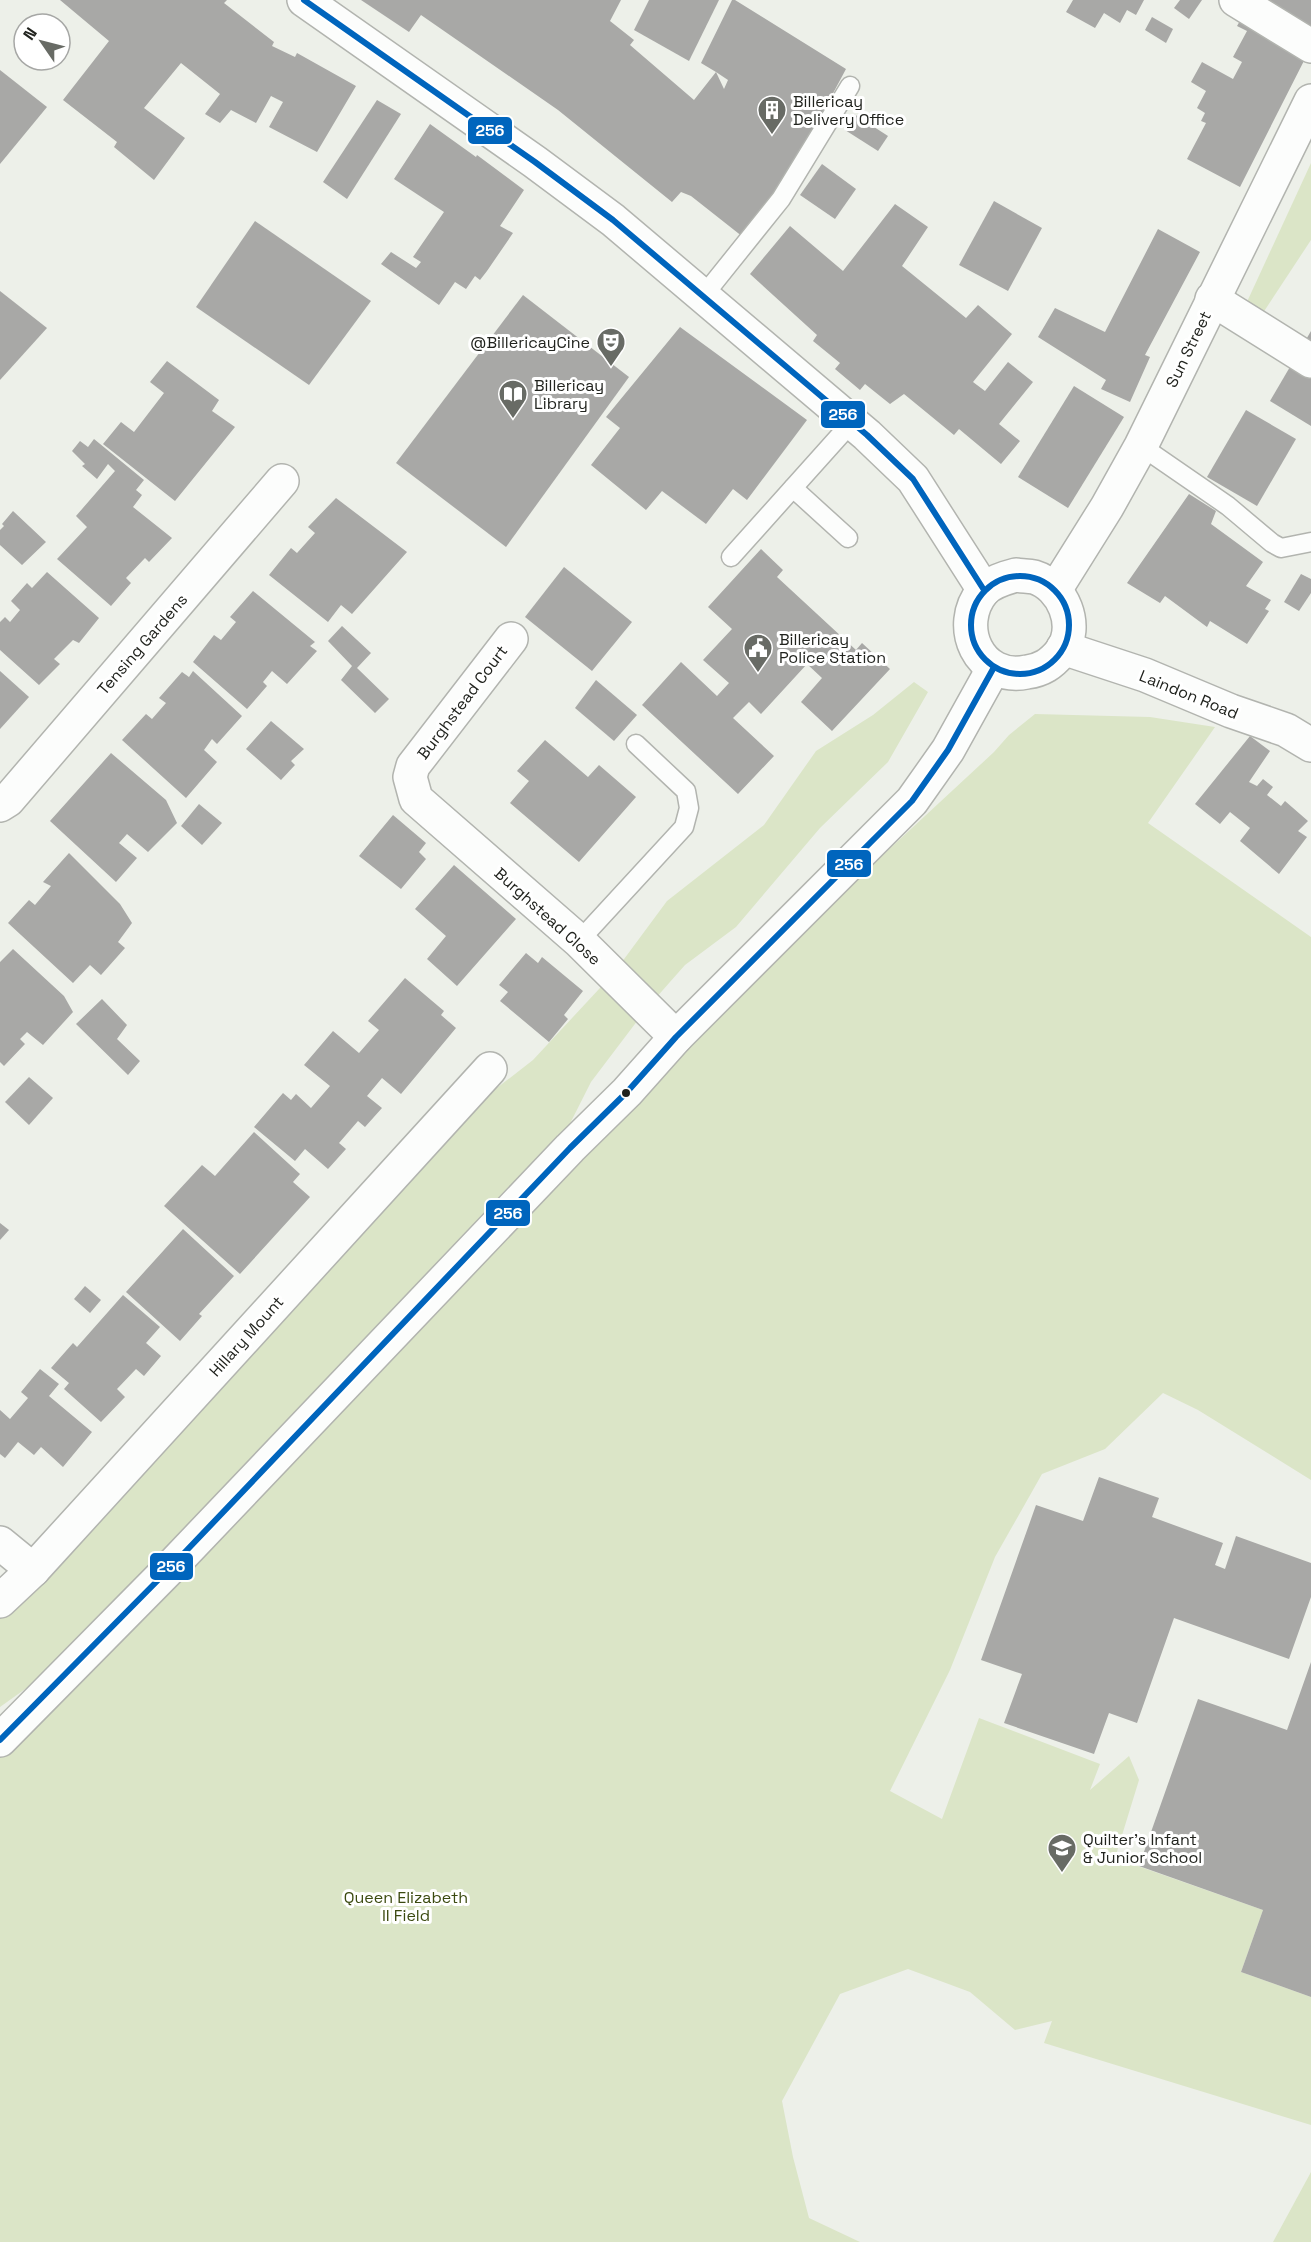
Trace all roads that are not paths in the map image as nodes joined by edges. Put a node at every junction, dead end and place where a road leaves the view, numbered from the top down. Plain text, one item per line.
1 (304, 0) edge
2 (1236, 0) edge
3 (1311, 46) edge
4 (850, 86) dead end
5 (1311, 101) edge
6 (704, 295) junction
7 (1212, 299) junction
8 (1311, 361) edge
9 (852, 422) junction
10 (1141, 446) junction
11 (282, 481) dead end
12 (793, 488) junction
13 (848, 538) dead end
14 (1311, 542) edge
15 (731, 557) dead end
16 (984, 590) junction
17 (1055, 590) junction
18 (511, 639) dead end
19 (1063, 648) junction
20 (993, 669) junction
21 (636, 744) dead end
22 (1311, 745) edge
23 (416, 799) joint
24 (0, 805) edge
25 (579, 940) junction
26 (676, 1037) junction
27 (490, 1069) dead end
28 (0, 1543) edge
29 (33, 1570) junction
30 (0, 1601) edge
31 (0, 1740) edge

1 - 6 main road
2 - 3 main road
4 - 6 lane
5 - 7 main road, Sun Street
6 - 9 main road
7 - 8 main road
7 - 10 main road, Sun Street
9 - 12 lane
9 - 16 main road
10 - 14 lane
10 - 17 main road, Sun Street
11 - 24 main road, Tensing Gardens
12 - 13 lane
12 - 15 lane
16 - 17 main road
16 - 20 main road
17 - 19 main road
18 - 23 main road, Burghstead Court
19 - 20 main road
19 - 22 main road, Laindon Road
20 - 26 main road
21 - 25 lane
23 - 25 main road, Burghstead Close
25 - 26 main road, Burghstead Close
26 - 31 main road
27 - 29 main road, Hillary Mount
28 - 29 main road
29 - 30 main road, Hillary Mount

